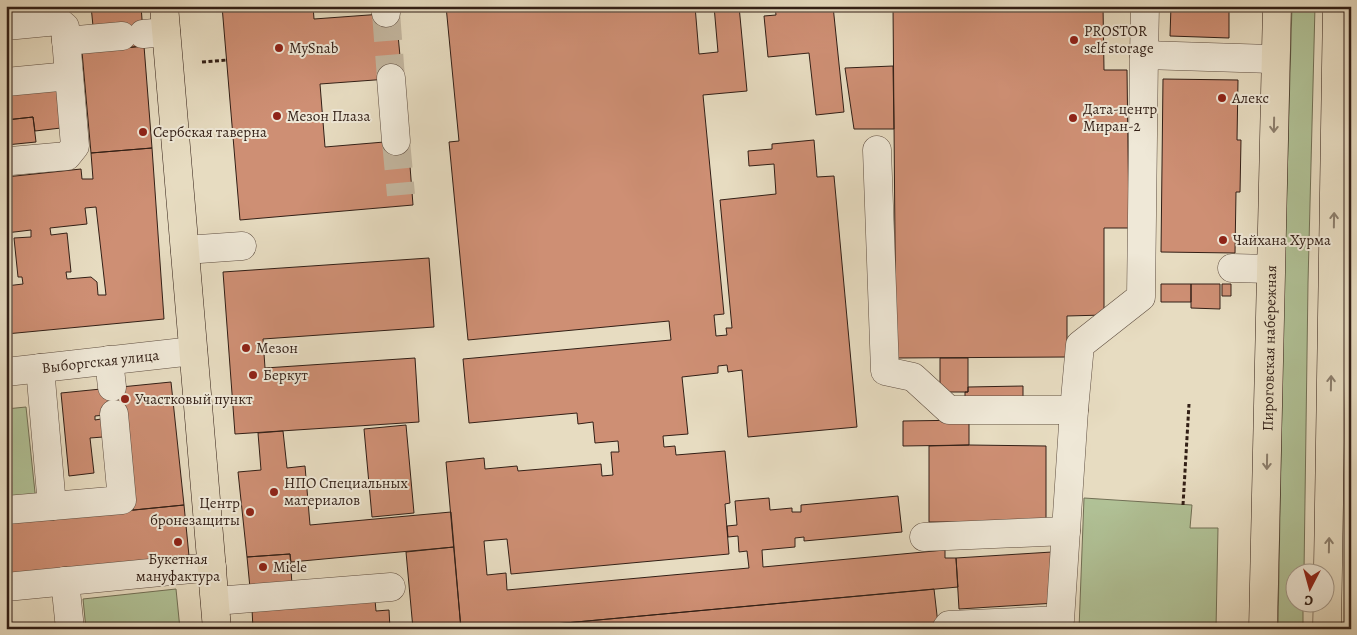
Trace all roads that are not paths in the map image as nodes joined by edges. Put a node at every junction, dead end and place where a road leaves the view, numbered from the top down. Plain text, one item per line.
1 (1145, 6) edge
2 (1277, 6) edge
3 (1337, 6) edge
4 (6, 26) edge
5 (149, 27) edge
6 (66, 40) junction
7 (1144, 55) junction
8 (1276, 59) junction
9 (69, 76) junction
10 (391, 78) tunnel mouth
11 (6, 82) edge
12 (396, 141) tunnel mouth
13 (877, 150) dead end
14 (11, 161) dead end
15 (242, 246) dead end
16 (185, 250) junction
17 (1232, 268) dead end
18 (1270, 269) junction
19 (193, 350) junction
20 (109, 360) junction
21 (40, 368) junction
22 (6, 372) edge
23 (1074, 410) junction
24 (52, 506) junction
25 (6, 510) edge
26 (1066, 531) junction
27 (924, 537) dead end
28 (212, 567) junction
29 (65, 581) junction
30 (392, 586) dead end
31 (6, 587) edge
32 (215, 601) junction
33 (1043, 624) edge
34 (70, 629) edge
35 (217, 629) edge
36 (946, 629) edge
37 (1262, 629) edge
38 (1327, 629) edge

1 - 7 street
2 - 8 main road, Пироговская набережная
38 -> 3 main road
4 - 6 street
5 - 6 street
5 - 16 main road
6 - 9 street
7 - 8 street
7 - 23 street
8 -> 18 main road, Пироговская набережная
9 - 11 street
9 - 14 street
10 - 12 street
13 - 23 street
15 - 16 street
16 - 19 main road
17 - 18 street
18 -> 37 main road, Пироговская набережная
19 - 20 street, Выборгская улица
19 - 28 main road
20 - 21 street, Выборгская улица
20 - 24 street
21 - 22 street, Выборгская улица
21 - 24 street
23 - 26 street
24 - 25 street
26 - 27 street
26 - 33 street
28 - 29 street
28 - 32 main road
29 - 31 street
29 - 34 street
30 - 32 street
32 - 35 main road
33 - 36 street

